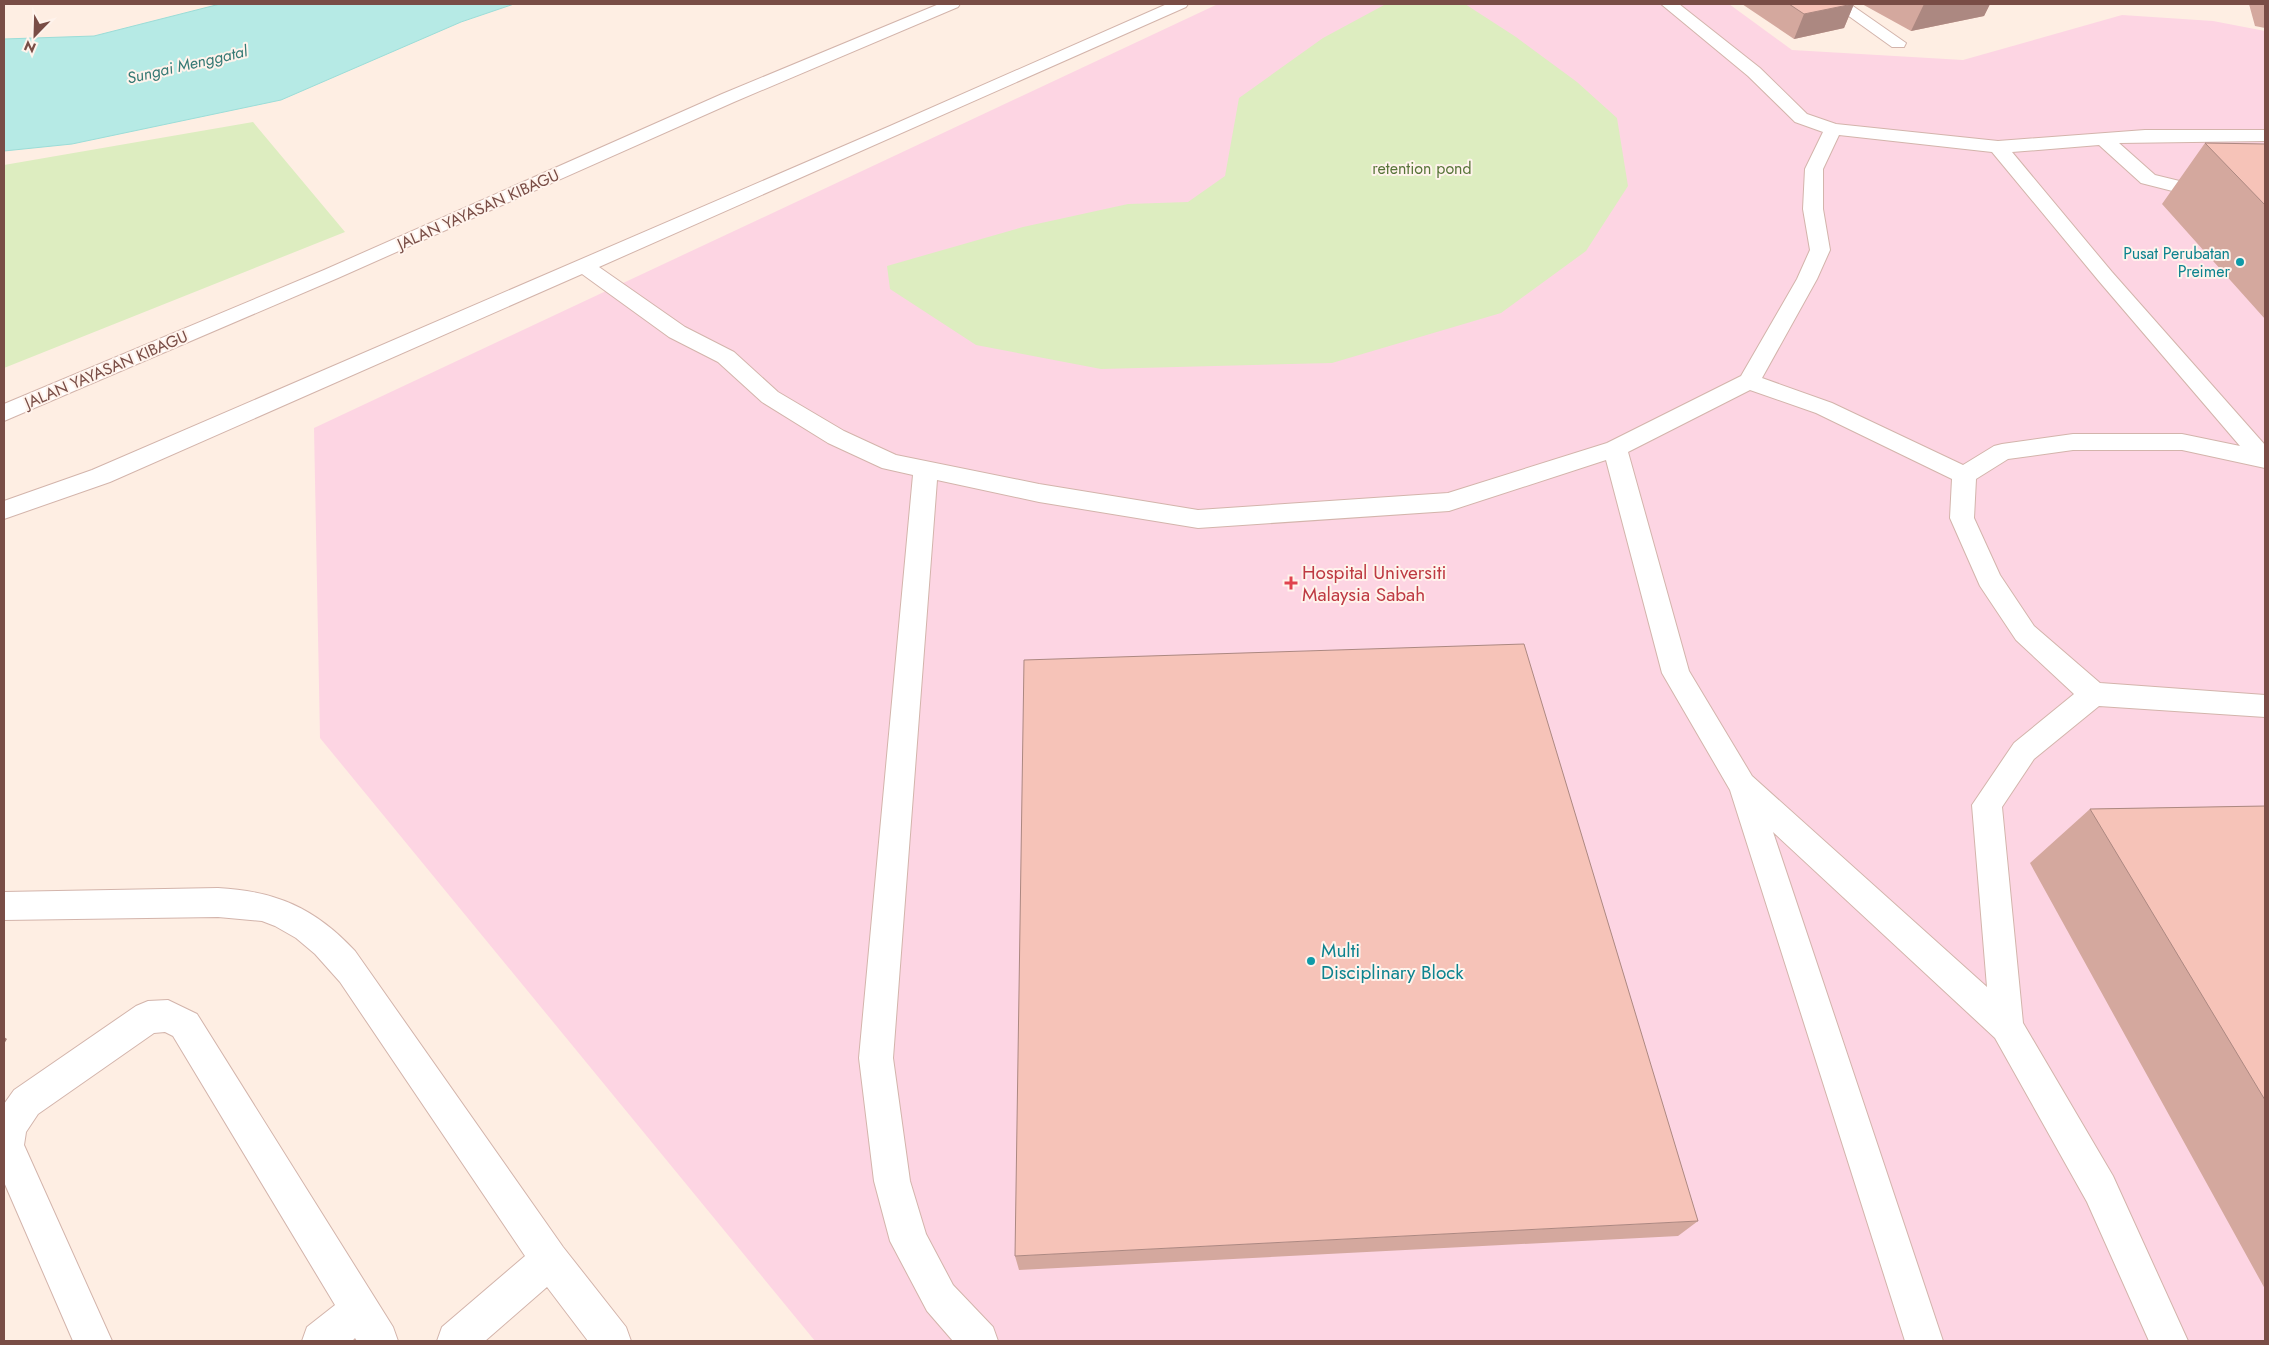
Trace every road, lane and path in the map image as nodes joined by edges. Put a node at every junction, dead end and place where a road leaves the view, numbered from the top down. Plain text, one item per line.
1 (952, 4) edge
2 (1180, 4) edge
3 (1669, 4) edge
4 (1840, 4) edge
5 (1898, 43) dead end
6 (1833, 129) junction
7 (2265, 135) edge
8 (2103, 139) junction
9 (1998, 147) junction
10 (2265, 192) edge
11 (584, 266) junction
12 (1749, 381) junction
13 (4, 413) edge
14 (1614, 449) junction
15 (926, 469) junction
16 (1964, 475) junction
17 (4, 510) edge
18 (2093, 694) junction
19 (2265, 706) edge
20 (1742, 785) junction
21 (4, 906) edge
22 (2006, 1027) junction
23 (550, 1260) junction
24 (359, 1311) junction
25 (93, 1341) edge
26 (321, 1341) edge
27 (379, 1341) edge
28 (456, 1341) edge
29 (612, 1341) edge
30 (979, 1341) edge
31 (1924, 1341) edge
32 (2169, 1341) edge

1 - 13 street, JALAN YAYASAN KIBAGU
2 - 11 street
3 - 6 street
4 - 5 street
6 - 9 street
6 - 12 street
7 - 8 street
8 - 9 street
8 - 10 street
9 - 16 street
11 - 15 street
11 - 17 street
12 - 14 street
12 - 16 street
14 - 15 street
14 - 20 street
15 - 30 street
16 - 18 street
18 - 19 street
18 - 22 street
20 - 22 street
20 - 31 street
21 - 23 street
22 - 32 street
23 - 28 street
23 - 29 street
24 - 25 street
24 - 26 street
24 - 27 street

